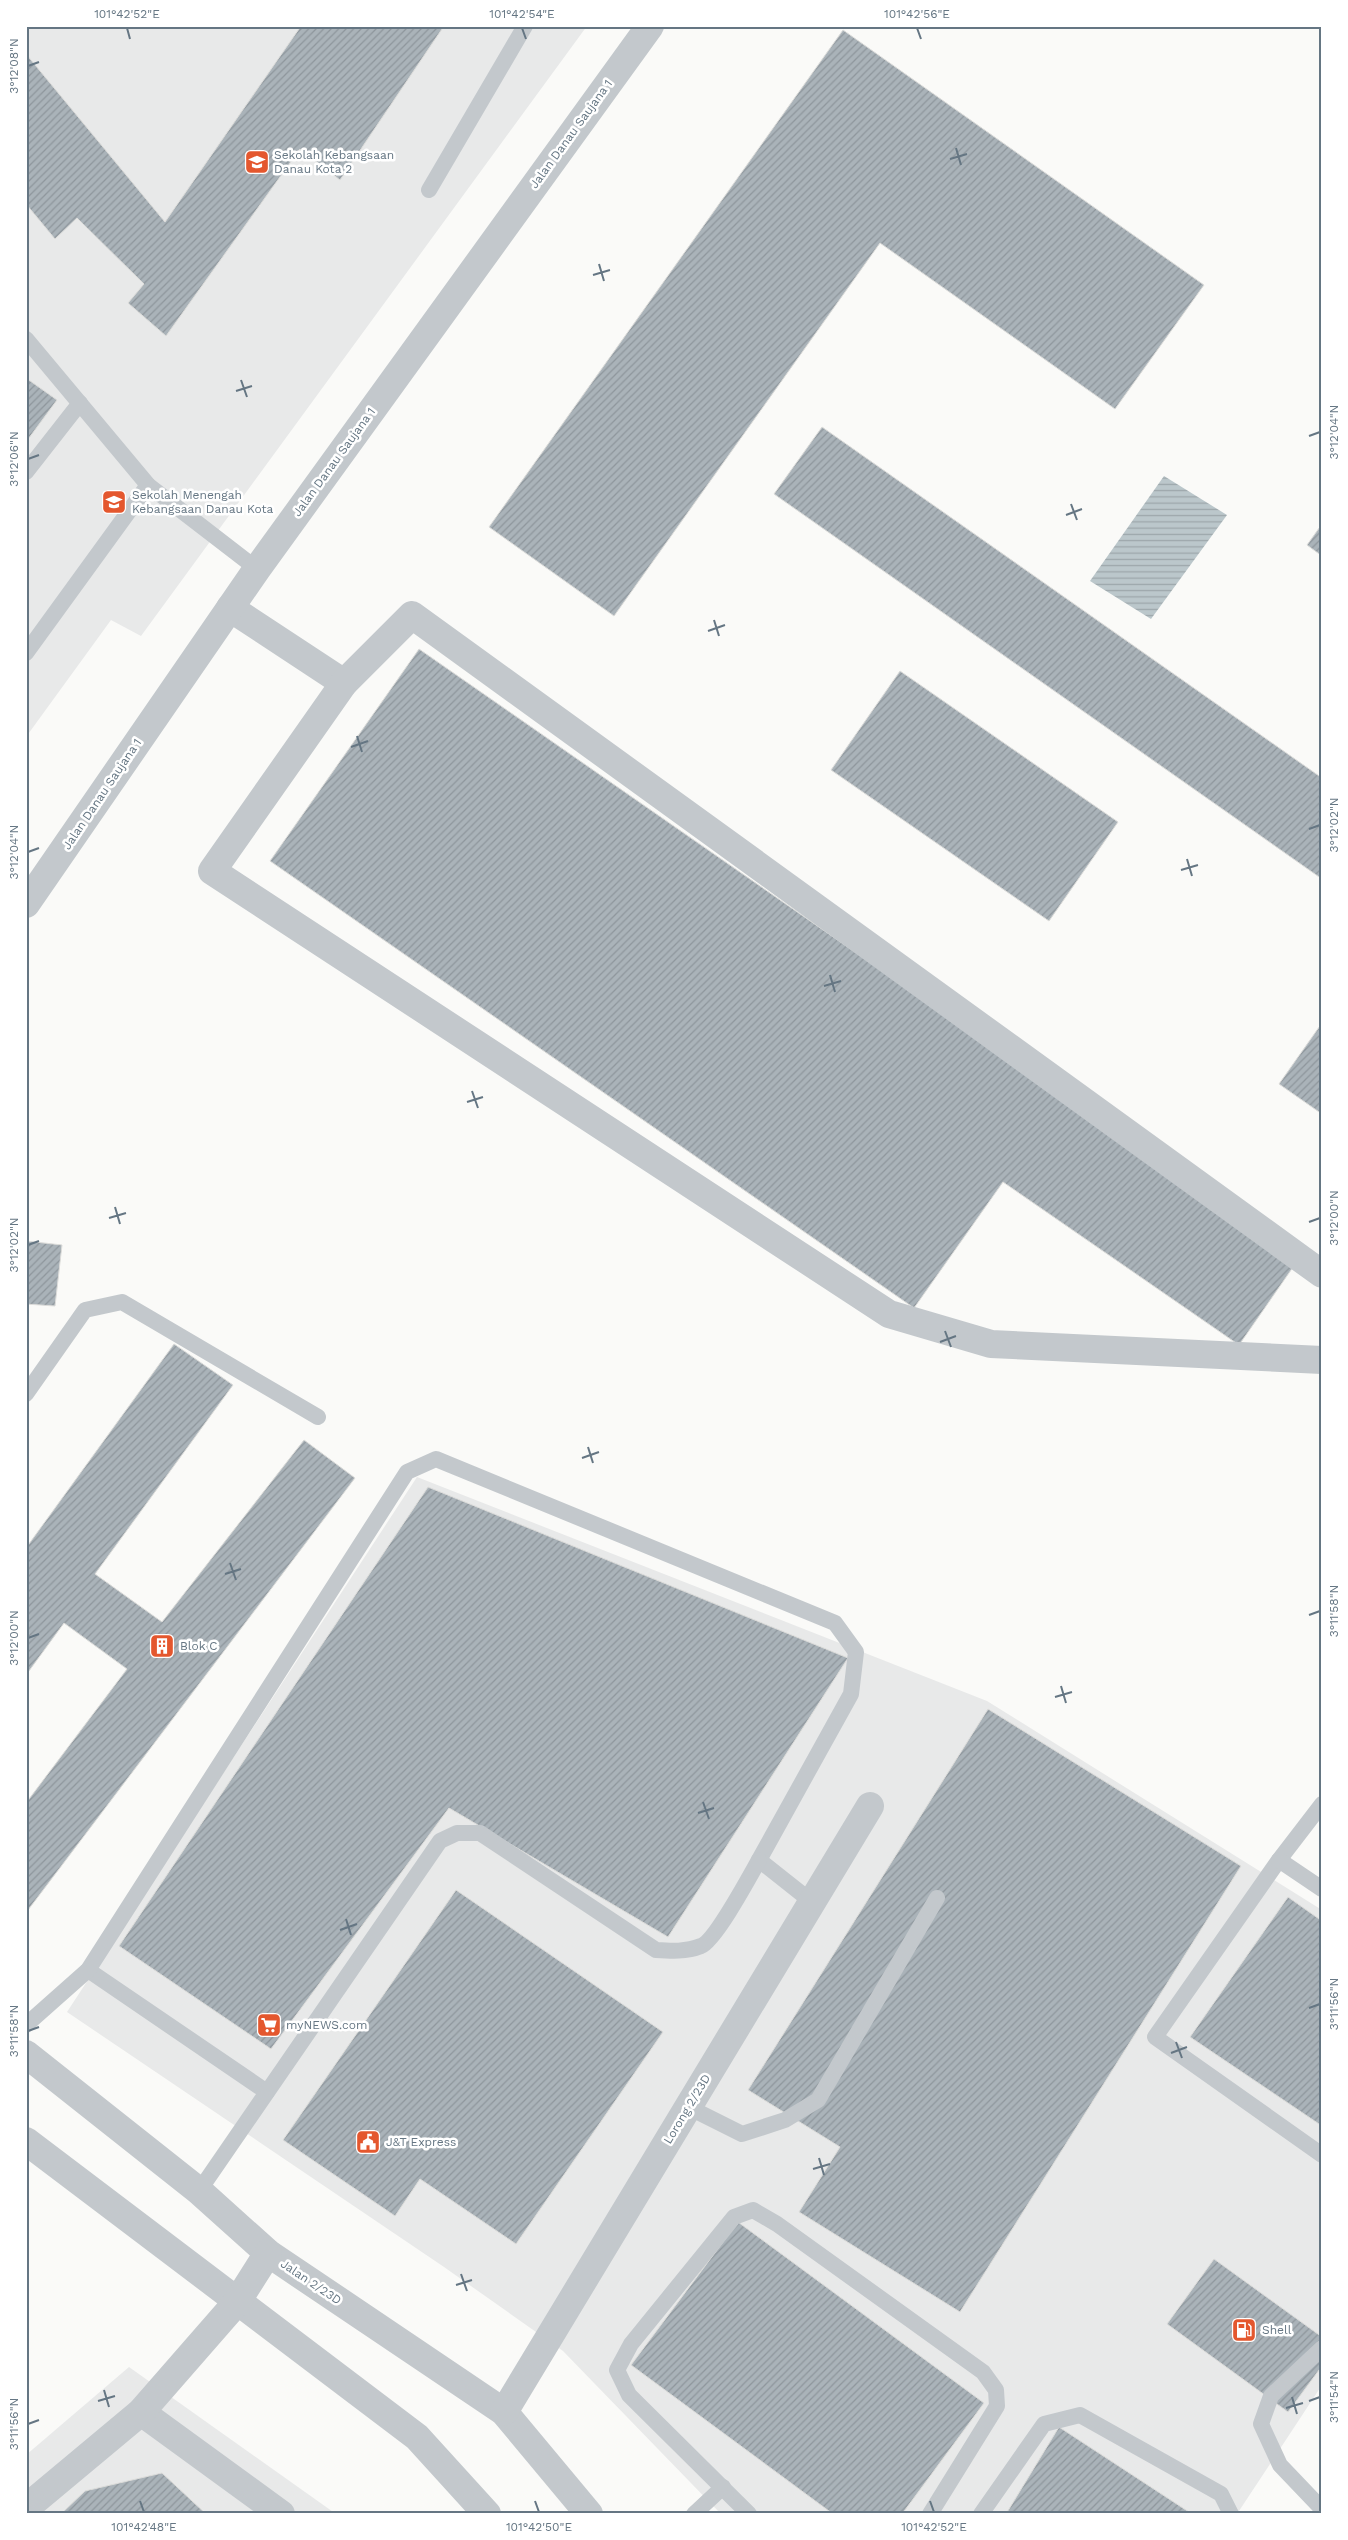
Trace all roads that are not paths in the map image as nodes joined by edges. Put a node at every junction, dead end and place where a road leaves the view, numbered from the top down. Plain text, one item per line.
1 (525, 26) edge
2 (650, 26) edge
3 (429, 190) dead end
4 (26, 339) edge
5 (80, 403) junction
6 (26, 472) edge
7 (148, 485) junction
8 (257, 570) junction
9 (230, 608) junction
10 (26, 653) edge
11 (344, 684) junction
12 (26, 904) edge
13 (1322, 1274) edge
14 (1322, 1360) edge
15 (26, 1394) edge
16 (318, 1417) dead end
17 (1322, 1804) edge
18 (870, 1806) dead end
19 (759, 1860) junction
20 (1279, 1860) junction
21 (1322, 1889) edge
22 (937, 1898) dead end
23 (812, 1902) junction
24 (88, 1970) junction
25 (26, 2025) edge
26 (26, 2054) edge
27 (267, 2092) junction
28 (688, 2107) junction
29 (26, 2141) edge
30 (1322, 2154) edge
31 (199, 2191) junction
32 (268, 2253) junction
33 (237, 2302) junction
34 (1322, 2348) edge
35 (141, 2412) junction
36 (504, 2412) junction
37 (723, 2487) junction
38 (26, 2508) edge
39 (1322, 2509) edge
40 (281, 2514) edge
41 (487, 2514) edge
42 (589, 2514) edge
43 (694, 2514) edge
44 (749, 2514) edge
45 (930, 2514) edge
46 (981, 2514) edge
47 (1231, 2514) edge

1 - 3 lane
2 - 8 street, Jalan Danau Saujana 1
4 - 5 lane
5 - 6 lane
5 - 7 lane
7 - 8 lane
7 - 10 lane
8 - 9 street, Jalan Danau Saujana 1
9 - 11 street
9 - 12 street, Jalan Danau Saujana 1
11 - 13 street
11 - 14 street
15 - 16 lane
17 - 20 lane
18 - 23 street, Lorong 2/23D
19 - 23 lane
19 - 24 lane
19 - 27 lane
20 - 21 lane
20 - 30 lane
22 - 28 lane
23 - 28 street, Lorong 2/23D
24 - 25 lane
24 - 27 lane
26 - 31 street, Jalan 2/23D
27 - 31 lane
28 - 36 street, Lorong 2/23D
29 - 33 street
31 - 32 street, Jalan 2/23D
32 - 33 street
32 - 36 street, Jalan 2/23D
33 - 35 street
33 - 41 street
34 - 39 lane
35 - 38 street
35 - 40 street
36 - 42 street, Jalan 2/23D
37 - 43 lane
37 - 44 lane
37 - 45 lane
46 - 47 lane

